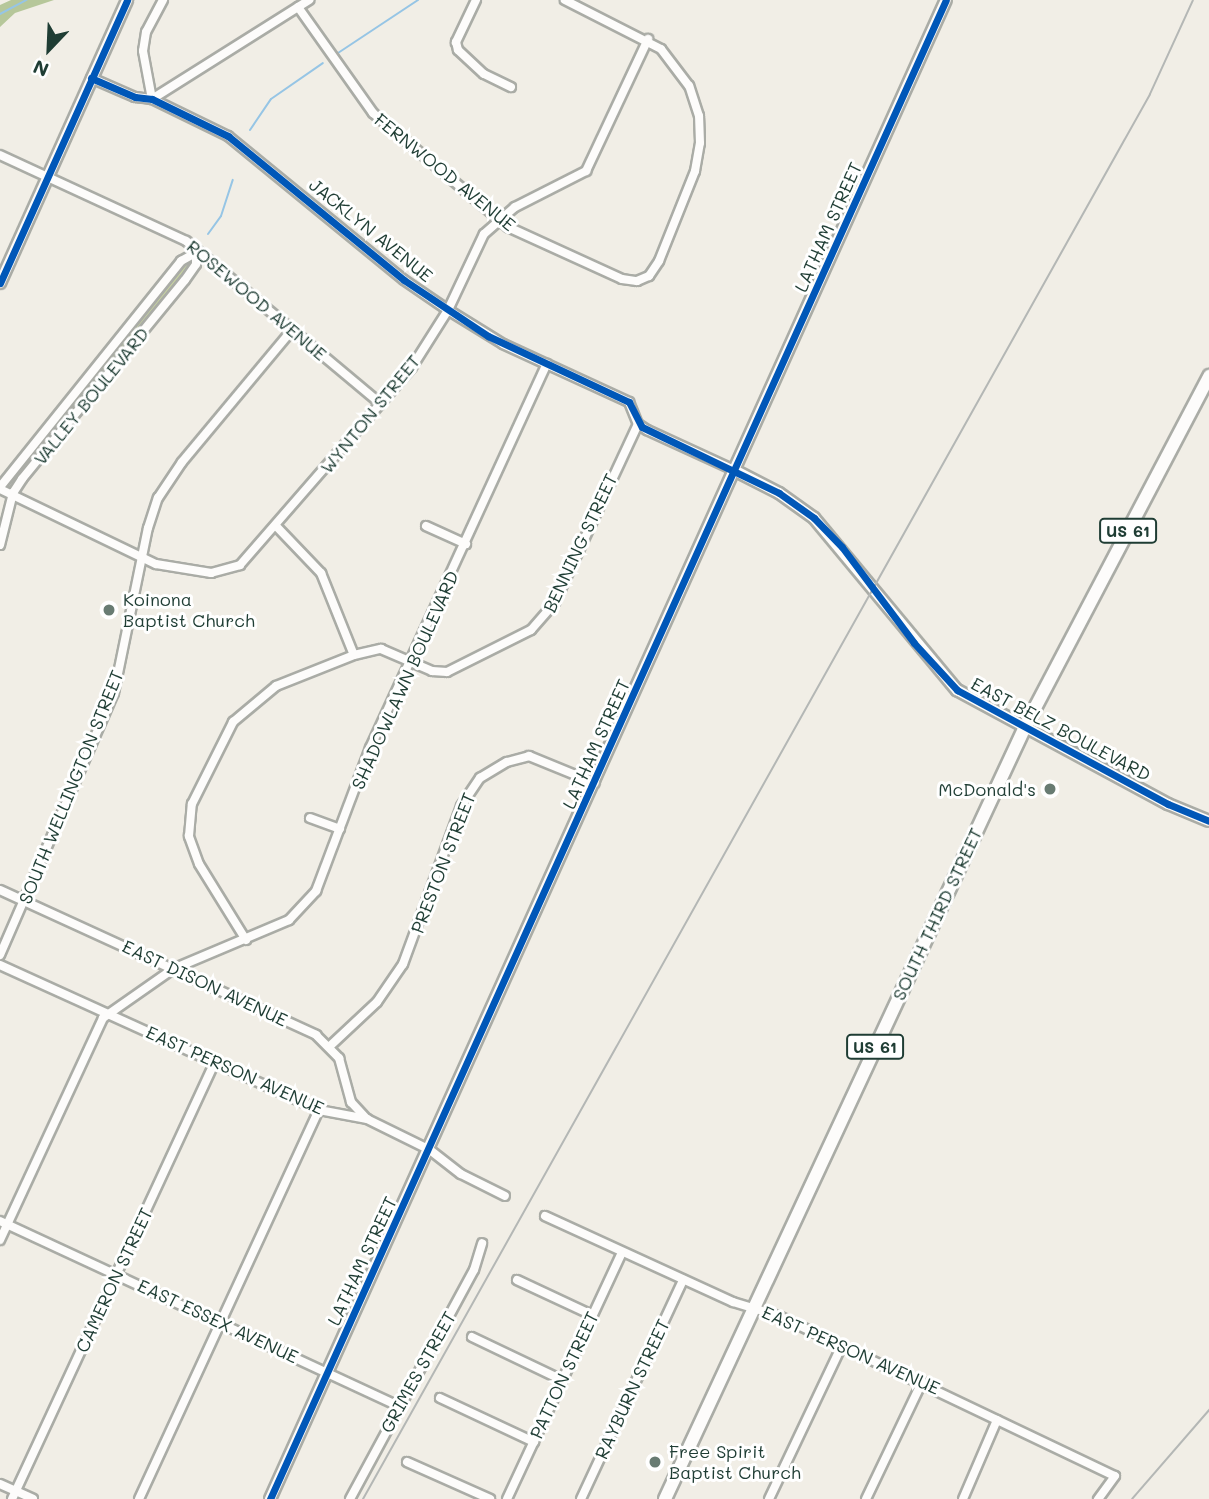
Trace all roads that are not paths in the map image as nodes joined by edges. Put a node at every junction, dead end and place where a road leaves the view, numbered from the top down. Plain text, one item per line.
1 (127, 0) edge
2 (163, 0) edge
3 (310, 0) edge
4 (475, 0) edge
5 (565, 0) edge
6 (946, 0) edge
7 (298, 7) junction
8 (648, 39) junction
9 (91, 78) junction
10 (511, 87) dead end
11 (152, 99) junction
12 (0, 155) edge
13 (48, 176) junction
14 (500, 220) junction
15 (197, 252) junction
16 (0, 284) edge
17 (448, 310) junction
18 (293, 329) junction
19 (547, 364) junction
20 (1209, 376) edge
21 (381, 404) junction
22 (638, 424) junction
23 (736, 471) junction
24 (0, 488) edge
25 (13, 493) junction
26 (426, 526) dead end
27 (277, 527) junction
28 (466, 544) junction
29 (0, 545) edge
30 (142, 559) junction
31 (354, 654) junction
32 (413, 662) junction
33 (1024, 729) junction
34 (595, 783) junction
35 (310, 818) dead end
36 (1209, 821) edge
37 (340, 829) junction
38 (0, 890) edge
39 (25, 901) junction
40 (246, 940) junction
41 (0, 956) edge
42 (0, 965) edge
43 (173, 969) junction
44 (108, 1014) junction
45 (330, 1046) junction
46 (215, 1061) junction
47 (319, 1110) junction
48 (367, 1119) junction
49 (430, 1150) junction
50 (505, 1196) dead end
51 (545, 1216) dead end
52 (4, 1223) edge
53 (0, 1240) edge
54 (482, 1243) dead end
55 (622, 1252) junction
56 (117, 1274) junction
57 (517, 1280) dead end
58 (683, 1280) junction
59 (755, 1307) junction
60 (592, 1315) junction
61 (221, 1322) junction
62 (472, 1337) dead end
63 (842, 1345) junction
64 (328, 1372) junction
65 (562, 1380) junction
66 (922, 1382) junction
67 (440, 1398) dead end
68 (398, 1406) junction
69 (997, 1420) junction
70 (534, 1442) junction
71 (407, 1462) dead end
72 (0, 1484) edge
73 (14, 1495) edge
74 (33, 1499) edge
75 (139, 1499) edge
76 (270, 1499) edge
77 (350, 1499) edge
78 (491, 1499) edge
79 (507, 1499) edge
80 (582, 1499) edge
81 (665, 1499) edge
82 (769, 1499) edge
83 (866, 1499) edge
84 (963, 1499) edge
85 (1098, 1499) edge

1 - 9 street
2 - 11 street
3 - 7 street
4 - 10 street
5 - 8 street
6 - 23 street, LATHAM STREET
7 - 11 street
7 - 14 street, FERNWOOD AVENUE
8 - 14 street, WYNTON STREET
8 - 14 street, FERNWOOD AVENUE
9 - 11 street, JACKLYN AVENUE
9 - 13 street
11 - 17 street, JACKLYN AVENUE
12 - 13 street, ROSEWOOD AVENUE
13 - 15 street, ROSEWOOD AVENUE
13 - 16 street
14 - 17 street, WYNTON STREET
15 - 18 street, ROSEWOOD AVENUE
15 - 24 street, VALLEY BOULEVARD
15 - 25 street, VALLEY BOULEVARD
17 - 19 street, JACKLYN AVENUE
17 - 21 street, WYNTON STREET
18 - 21 street, ROSEWOOD AVENUE
18 - 30 street, SOUTH WELLINGTON STREET
19 - 22 street, JACKLYN AVENUE
19 - 28 street, SHADOWLAWN BOULEVARD
20 - 33 main road, SOUTH THIRD STREET / US 61
21 - 27 street, WYNTON STREET
22 - 23 street, JACKLYN AVENUE
22 - 32 street, BENNING STREET
23 - 33 street, EAST BELZ BOULEVARD
23 - 34 street, LATHAM STREET
24 - 25 street, WYNTON STREET
25 - 29 street, VALLEY BOULEVARD
25 - 30 street, WYNTON STREET
26 - 28 street
27 - 30 street, WYNTON STREET
27 - 31 street
28 - 32 street, SHADOWLAWN BOULEVARD
30 - 39 street, SOUTH WELLINGTON STREET
31 - 32 street, BENNING STREET
31 - 40 street, BENNING STREET
32 - 37 street, SHADOWLAWN BOULEVARD
33 - 36 street, EAST BELZ BOULEVARD
33 - 59 main road, SOUTH THIRD STREET / US 61
34 - 45 street, PRESTON STREET
34 - 49 street, LATHAM STREET
35 - 37 street
37 - 40 street, SHADOWLAWN BOULEVARD
38 - 39 street, EAST DISON AVENUE
39 - 41 street, SOUTH WELLINGTON STREET
39 - 43 street, EAST DISON AVENUE
40 - 43 street, SHADOWLAWN BOULEVARD
42 - 44 street, EAST PERSON AVENUE
43 - 44 street, SHADOWLAWN BOULEVARD
43 - 45 street, EAST DISON AVENUE
44 - 46 street, EAST PERSON AVENUE
44 - 52 street, SHADOWLAWN BOULEVARD
45 - 48 street
46 - 47 street, EAST PERSON AVENUE
46 - 56 street, CAMERON STREET
47 - 48 street, EAST PERSON AVENUE
47 - 61 street
48 - 49 street, EAST PERSON AVENUE
49 - 50 street, EAST PERSON AVENUE
49 - 64 street, LATHAM STREET
51 - 55 street, EAST PERSON AVENUE
52 - 53 street, SHADOWLAWN BOULEVARD
52 - 56 street, EAST ESSEX AVENUE
54 - 68 street, GRIMES STREET
55 - 58 street, EAST PERSON AVENUE
55 - 60 street, PATTON STREET
56 - 61 street, EAST ESSEX AVENUE
56 - 73 street, CAMERON STREET
57 - 60 street
58 - 59 street, EAST PERSON AVENUE
58 - 80 street, RAYBURN STREET
59 - 63 street, EAST PERSON AVENUE
59 - 81 main road, SOUTH THIRD STREET / US 61
60 - 65 street, PATTON STREET
61 - 64 street, EAST ESSEX AVENUE
61 - 75 street
62 - 65 street
63 - 66 street, EAST PERSON AVENUE
63 - 82 street
64 - 68 street, EAST ESSEX AVENUE
64 - 76 street, LATHAM STREET
65 - 70 street, PATTON STREET
66 - 69 street, EAST PERSON AVENUE
66 - 83 street
67 - 70 street
68 - 77 street, GRIMES STREET
69 - 84 street
69 - 85 street, EAST PERSON AVENUE
70 - 79 street, PATTON STREET
71 - 78 street
72 - 73 street
73 - 74 street

